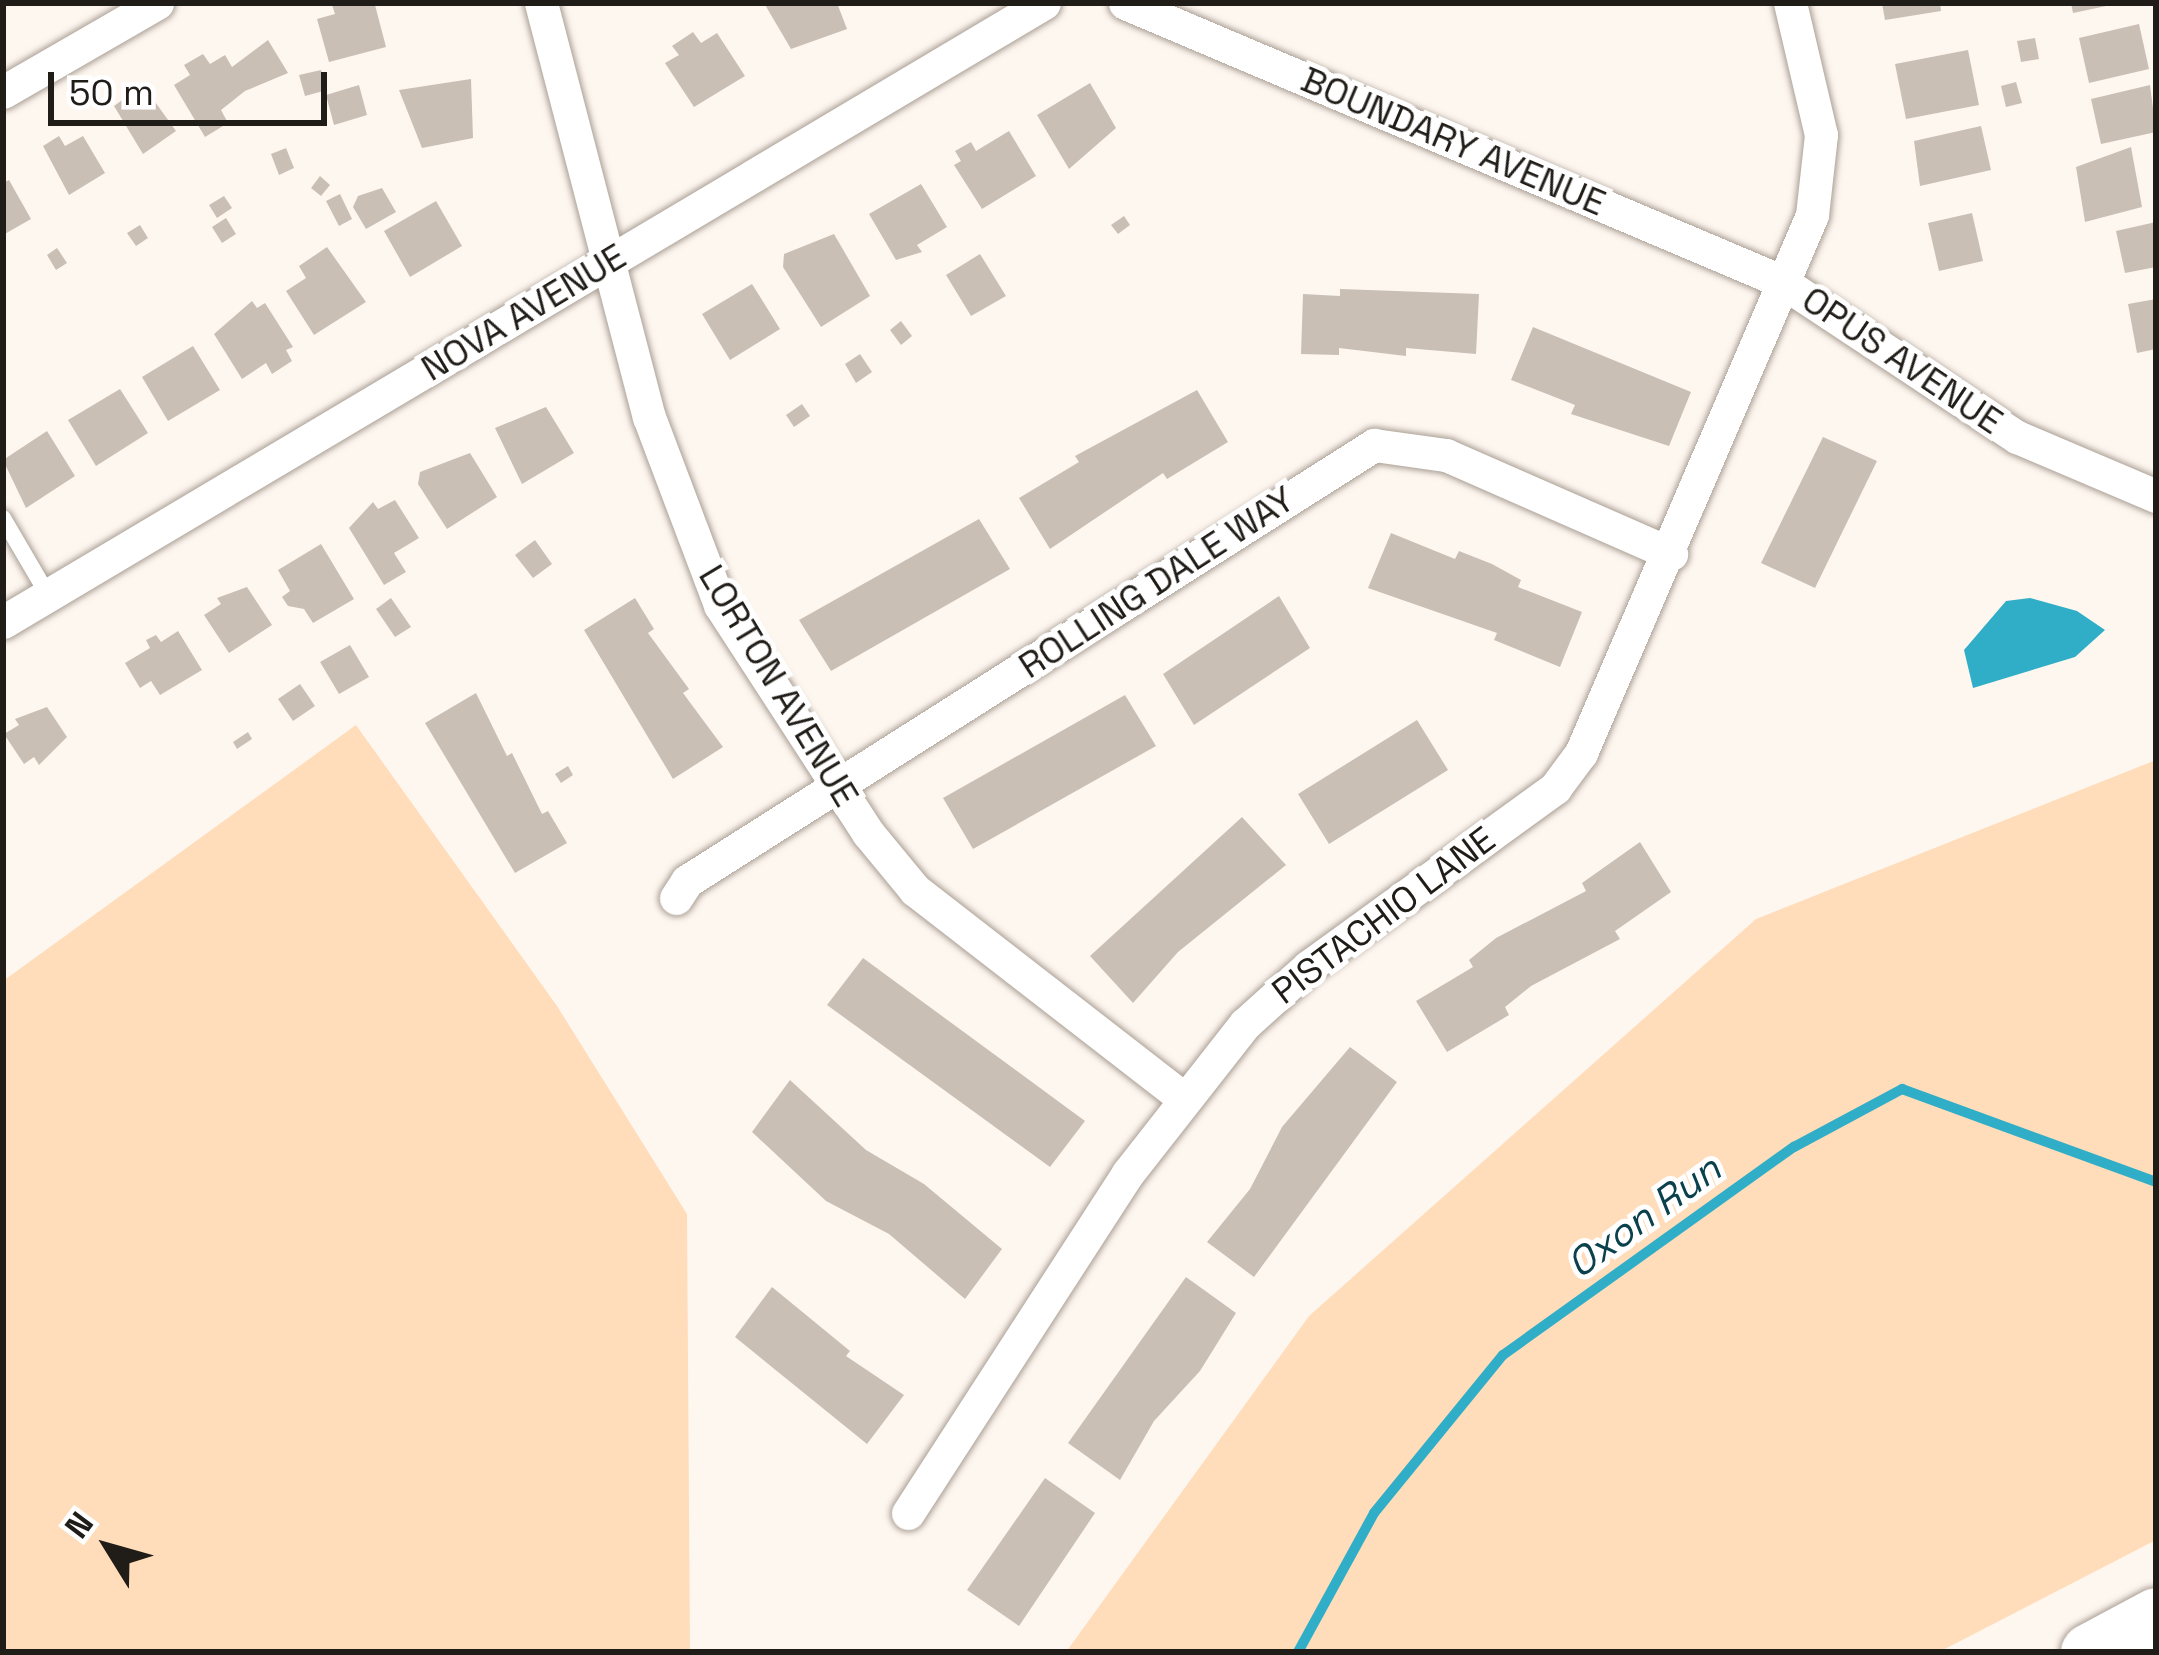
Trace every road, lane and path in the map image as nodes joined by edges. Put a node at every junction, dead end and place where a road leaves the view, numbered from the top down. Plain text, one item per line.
1 (157, 3) edge
2 (541, 3) edge
3 (1044, 3) edge
4 (1125, 3) edge
5 (1790, 3) edge
6 (3, 92) edge
7 (606, 264) junction
8 (1781, 281) junction
9 (2156, 496) edge
10 (3, 518) edge
11 (1671, 554) junction
12 (48, 595) junction
13 (3, 622) edge
14 (837, 786) junction
15 (676, 898) dead end
16 (1182, 1096) junction
17 (908, 1513) dead end
18 (2156, 1616) edge
19 (2089, 1652) edge

1 - 6 street
2 - 7 street, LORTON AVENUE
3 - 7 street, NOVA AVENUE
4 - 8 street, BOUNDARY AVENUE
5 - 8 street, OPUS AVENUE
7 - 12 street, NOVA AVENUE
7 - 14 street, LORTON AVENUE
8 - 9 street, OPUS AVENUE
8 - 11 street, PISTACHIO LANE
10 - 12 lane
11 - 14 street, ROLLING DALE WAY
11 - 16 street, PISTACHIO LANE
12 - 13 street, NOVA AVENUE
14 - 15 street, ROLLING DALE WAY
14 - 16 street, LORTON AVENUE
16 - 17 street, PISTACHIO LANE
18 - 19 highway

